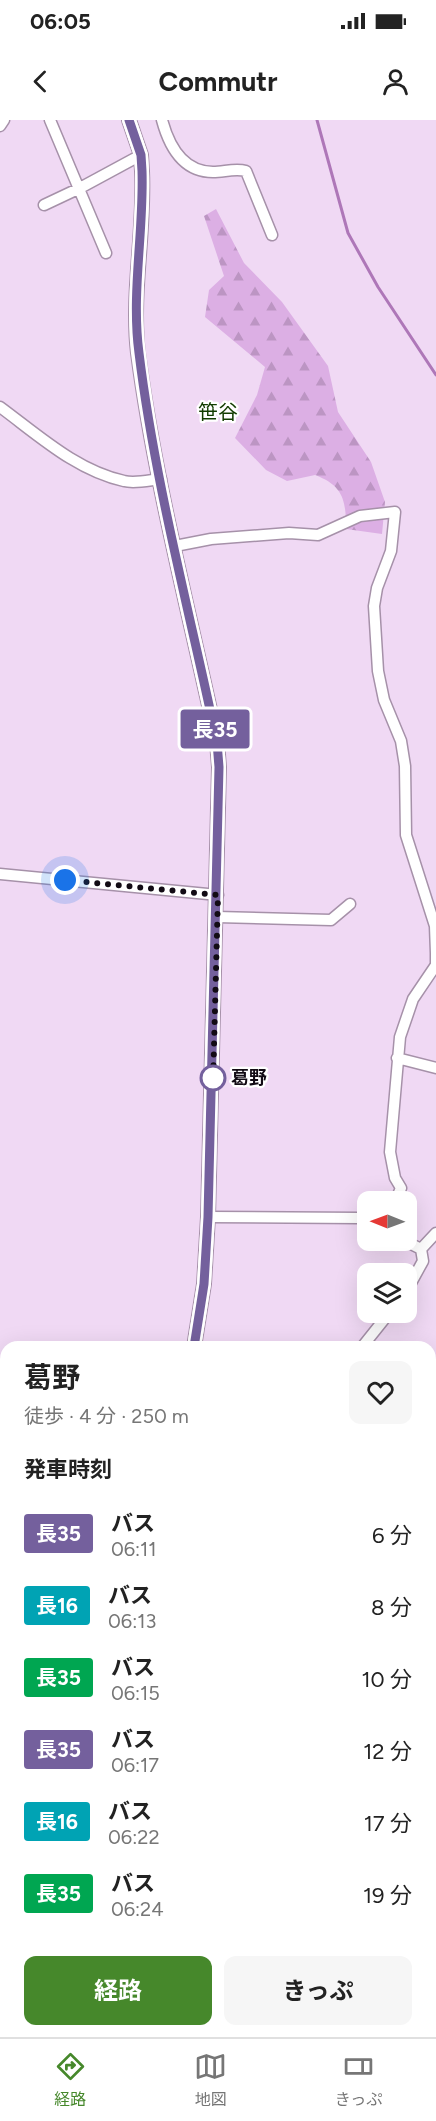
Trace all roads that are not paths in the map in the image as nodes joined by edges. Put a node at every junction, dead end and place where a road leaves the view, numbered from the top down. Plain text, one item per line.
1 (4, 120) edge
2 (50, 120) edge
3 (162, 120) edge
4 (131, 121) edge
5 (0, 126) edge
6 (141, 155) junction
7 (80, 188) junction
8 (44, 205) dead end
9 (272, 236) dead end
10 (106, 253) dead end
11 (0, 407) edge
12 (161, 479) junction
13 (176, 546) junction
14 (0, 874) edge
15 (218, 895) junction
16 (350, 904) dead end
17 (434, 912) edge
18 (217, 917) junction
19 (436, 965) edge
20 (397, 1058) junction
21 (436, 1068) edge
22 (400, 1191) edge
23 (208, 1217) junction
24 (357, 1218) edge
25 (436, 1233) edge
26 (417, 1247) edge
27 (421, 1249) junction
28 (417, 1272) edge
29 (381, 1323) edge
30 (195, 1341) edge
31 (367, 1341) edge

1 - 5 street
2 - 7 street
3 - 9 street
4 - 6 main road
6 - 7 street
6 - 12 main road
7 - 8 street
7 - 10 street
11 - 12 street
12 - 13 main road
13 - 15 main road
13 - 17 street
14 - 15 street
15 - 18 main road
16 - 18 street
17 - 19 street
18 - 23 main road
19 - 20 street
20 - 21 street
20 - 22 street
23 - 24 street
23 - 30 main road
25 - 27 street
26 - 27 street
27 - 28 street
29 - 31 street

